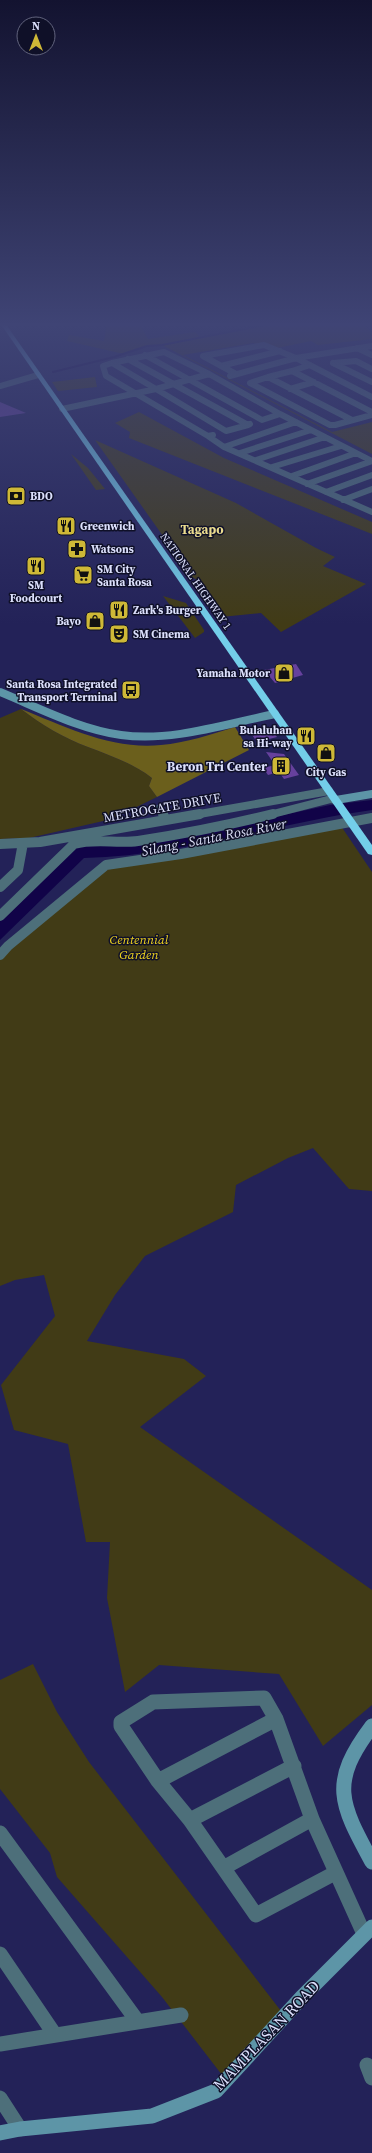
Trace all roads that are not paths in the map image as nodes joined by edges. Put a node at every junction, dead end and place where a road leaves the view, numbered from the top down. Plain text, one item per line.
1 (72, 423) edge
2 (187, 423) edge
3 (213, 423) edge
4 (245, 423) edge
5 (252, 423) edge
6 (292, 423) edge
7 (299, 423) edge
8 (327, 423) edge
9 (337, 423) edge
10 (248, 425) junction
11 (310, 430) junction
12 (226, 431) junction
13 (208, 436) junction
14 (325, 438) junction
15 (341, 446) junction
16 (224, 447) junction
17 (240, 453) junction
18 (356, 453) junction
19 (256, 460) junction
20 (372, 461) edge
21 (272, 467) junction
22 (372, 475) edge
23 (292, 476) junction
24 (307, 484) junction
25 (372, 489) edge
26 (326, 492) junction
27 (343, 500) junction
28 (372, 504) edge
29 (362, 508) junction
30 (372, 512) edge
31 (2, 694) edge
32 (275, 714) junction
33 (372, 794) edge
34 (332, 797) junction
35 (160, 808) dead end
36 (372, 818) edge
37 (165, 819) junction
38 (350, 821) junction
39 (23, 843) junction
40 (0, 844) edge
41 (372, 852) edge
42 (0, 887) edge
43 (0, 916) edge
44 (0, 955) edge
45 (276, 1719) junction
46 (372, 1726) edge
47 (294, 1766) junction
48 (158, 1781) junction
49 (312, 1819) junction
50 (190, 1820) junction
51 (0, 1833) edge
52 (372, 1862) edge
53 (224, 1867) junction
54 (335, 1873) junction
55 (368, 1930) edge
56 (0, 1954) edge
57 (181, 2015) dead end
58 (138, 2022) junction
59 (55, 2035) junction
60 (0, 2044) edge
61 (0, 2098) edge
62 (20, 2129) junction
63 (0, 2133) edge

1 - 32 highway, NATIONAL HIGHWAY 1
2 - 13 street
3 - 12 street
4 - 10 street
5 - 10 street
6 - 16 street
7 - 11 street
8 - 9 street
10 - 12 street
11 - 14 street
11 - 17 street
12 - 13 street
13 - 16 street
14 - 15 street
14 - 19 street
15 - 18 street
15 - 21 street
16 - 17 street
17 - 19 street
18 - 20 street
18 - 23 street
19 - 21 street
20 - 24 street
21 - 23 street
22 - 26 street
23 - 24 street
24 - 26 street
25 - 27 street
26 - 27 street
27 - 29 street
28 - 29 street
29 - 30 street
31 - 32 main road
32 - 34 highway, NATIONAL HIGHWAY 1
33 - 34 main road
34 - 37 street, METROGATE DRIVE
34 - 38 highway, NATIONAL HIGHWAY 1
34 - 43 street
35 - 37 street
36 - 38 street
37 - 39 street, METROGATE DRIVE
38 - 41 highway, NATIONAL HIGHWAY 1
38 - 44 street
39 - 40 street, METROGATE DRIVE
39 - 42 street
45 - 47 street
45 - 48 street
45 - 48 street
46 - 52 main road
47 - 49 street
47 - 50 street
48 - 50 street
49 - 53 street
49 - 54 street
50 - 53 street
51 - 58 street
53 - 54 street
54 - 55 street
55 - 62 main road, MAMPLASAN ROAD
56 - 59 street
57 - 58 street
58 - 59 street
59 - 60 street
61 - 62 street
62 - 63 main road, MAMPLASAN ROAD

